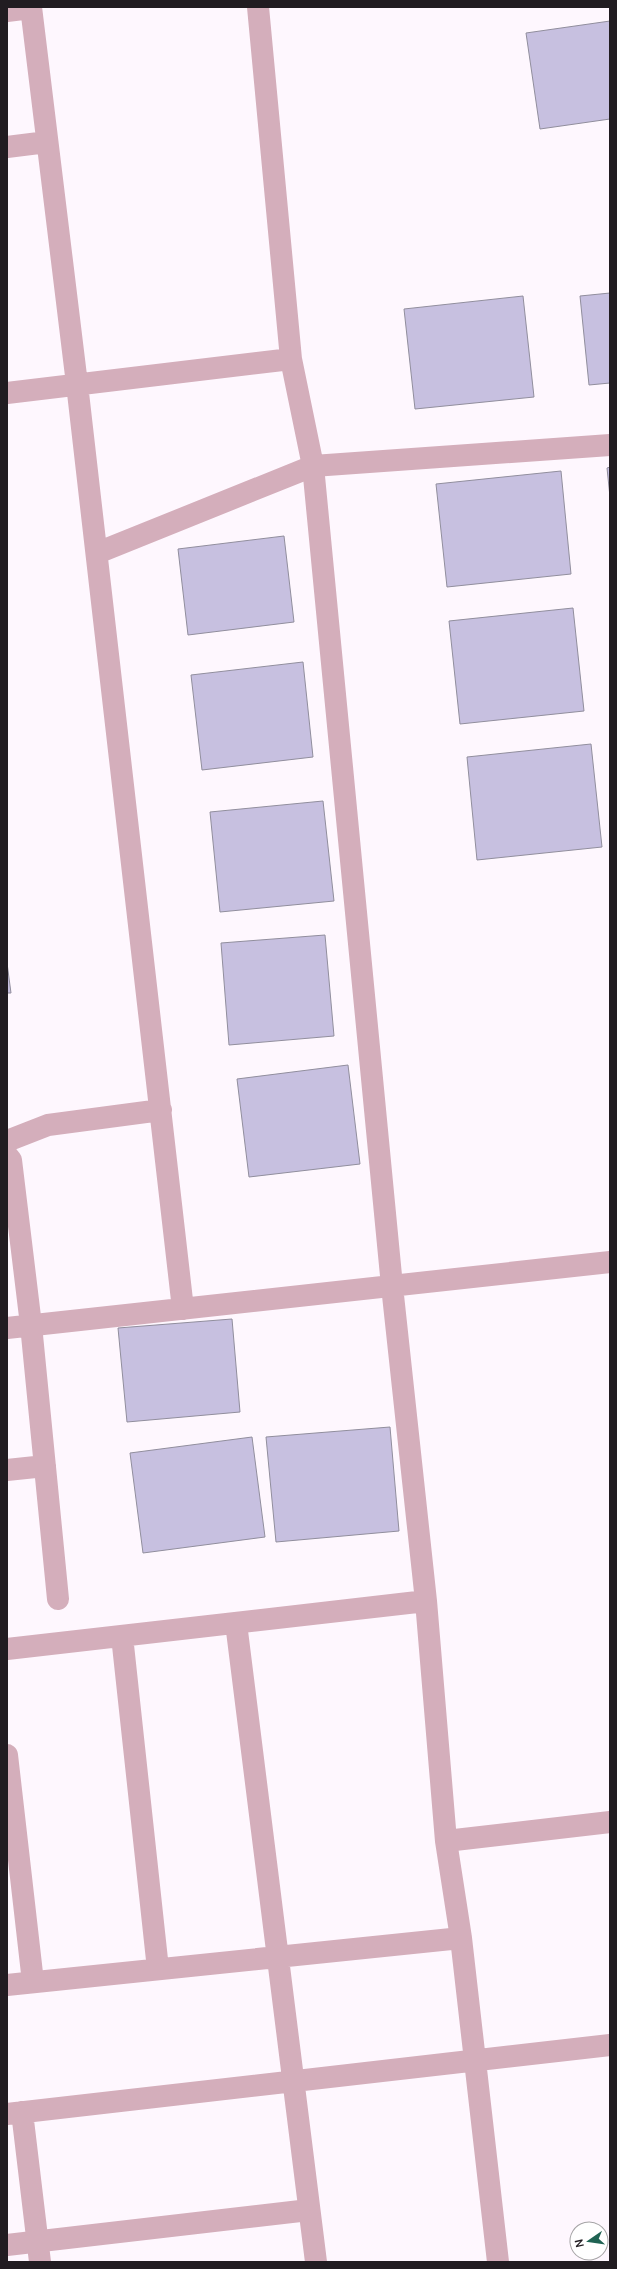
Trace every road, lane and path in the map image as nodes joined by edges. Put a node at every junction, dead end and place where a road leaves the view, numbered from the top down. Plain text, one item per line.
1 (258, 7) edge
2 (31, 8) edge
3 (7, 11) edge
4 (47, 142) junction
5 (7, 147) edge
6 (291, 359) junction
7 (77, 384) junction
8 (7, 392) edge
9 (610, 445) edge
10 (313, 466) junction
11 (97, 553) junction
12 (161, 1110) junction
13 (7, 1141) edge
14 (7, 1155) edge
15 (610, 1262) edge
16 (392, 1286) junction
17 (183, 1309) junction
18 (31, 1325) junction
19 (7, 1328) edge
20 (45, 1466) junction
21 (7, 1470) edge
22 (58, 1599) dead end
23 (426, 1601) junction
24 (236, 1623) junction
25 (122, 1636) junction
26 (7, 1649) edge
27 (7, 1754) edge
28 (610, 1822) edge
29 (446, 1841) junction
30 (461, 1938) junction
31 (278, 1957) junction
32 (158, 1969) junction
33 (33, 1982) junction
34 (7, 1985) edge
35 (610, 2045) edge
36 (474, 2061) junction
37 (293, 2080) junction
38 (15, 2113) edge
39 (309, 2210) junction
40 (7, 2245) edge
41 (39, 2252) edge
42 (316, 2262) edge
43 (498, 2262) edge

1 - 6 street
2 - 3 street
2 - 4 street
4 - 5 street
4 - 7 street
6 - 7 street
6 - 10 street
7 - 8 street
7 - 11 street
9 - 10 street
10 - 11 street
10 - 16 street
11 - 12 street
12 - 13 street
12 - 17 street
14 - 18 street
15 - 16 street
16 - 17 street
16 - 23 street
17 - 18 street
18 - 19 street
18 - 20 street
20 - 21 street
20 - 22 street
23 - 24 street
23 - 29 street
24 - 25 street
24 - 31 street
25 - 26 street
25 - 32 street
27 - 33 street
28 - 29 street
29 - 30 street
30 - 31 street
30 - 36 street
31 - 32 street
31 - 37 street
32 - 33 street
33 - 34 street
35 - 36 street
36 - 37 street
36 - 43 street
37 - 38 street
37 - 39 street
38 - 41 street
39 - 41 street
39 - 42 street
40 - 41 street

